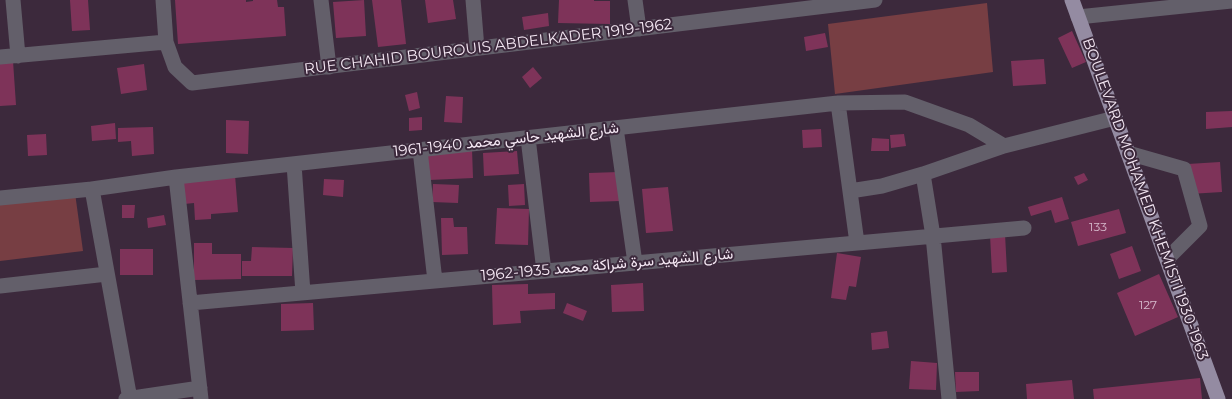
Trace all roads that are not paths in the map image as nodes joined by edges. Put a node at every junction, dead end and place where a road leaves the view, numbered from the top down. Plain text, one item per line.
1 (13, 0) edge
2 (163, 0) edge
3 (321, 0) edge
4 (473, 0) edge
5 (636, 0) edge
6 (875, 0) edge
7 (1072, 0) edge
8 (1232, 1) edge
9 (778, 6) edge
10 (1078, 17) junction
11 (639, 29) junction
12 (166, 42) junction
13 (477, 48) junction
14 (18, 56) junction
15 (0, 58) edge
16 (330, 66) junction
17 (838, 103) junction
18 (1115, 118) junction
19 (616, 128) junction
20 (528, 138) junction
21 (1004, 146) junction
22 (420, 150) junction
23 (1128, 153) junction
24 (294, 164) junction
25 (923, 174) junction
26 (176, 177) junction
27 (92, 189) junction
28 (850, 191) junction
29 (0, 198) edge
30 (1024, 228) dead end
31 (933, 236) junction
32 (857, 243) junction
33 (1167, 259) junction
34 (636, 263) junction
35 (544, 271) junction
36 (107, 274) junction
37 (435, 281) junction
38 (0, 286) edge
39 (303, 293) junction
40 (190, 303) junction
41 (201, 394) edge
42 (126, 399) edge
43 (130, 399) edge
44 (949, 399) edge
45 (1218, 399) edge

1 - 14 street
2 - 12 street, RUE CHAHID BOUROUIS ABDELKADER 1919-1962
3 - 16 street
4 - 13 street
5 - 11 street
6 - 9 street, RUE CHAHID BOUROUIS ABDELKADER 1919-1962
7 - 10 main road, BOULEVARD MOHAMED KHEMISTI 1930-1963
8 - 10 street
9 - 11 street, RUE CHAHID BOUROUIS ABDELKADER 1919-1962
10 - 18 main road, BOULEVARD MOHAMED KHEMISTI 1930-1963
11 - 13 street, RUE CHAHID BOUROUIS ABDELKADER 1919-1962
12 - 14 street
12 - 16 street, RUE CHAHID BOUROUIS ABDELKADER 1919-1962
13 - 16 street, RUE CHAHID BOUROUIS ABDELKADER 1919-1962
14 - 15 street
17 - 19 street, شارع الشهيد حاسي محمد 1940-1961
17 - 21 street, شارع الشهيد حاسي محمد 1940-1961
17 - 28 street
18 - 21 street
18 - 23 main road, BOULEVARD MOHAMED KHEMISTI 1930-1963
19 - 20 street, شارع الشهيد حاسي محمد 1940-1961
19 - 34 street
20 - 22 street, شارع الشهيد حاسي محمد 1940-1961
20 - 35 street
21 - 25 street
22 - 24 street, شارع الشهيد حاسي محمد 1940-1961
22 - 37 street
23 - 33 main road, BOULEVARD MOHAMED KHEMISTI 1930-1963
23 - 33 street
24 - 26 street, شارع الشهيد حاسي محمد 1940-1961
24 - 39 street
25 - 28 street
25 - 31 street
26 - 27 street, شارع الشهيد حاسي محمد 1940-1961
26 - 40 street
27 - 29 street, شارع الشهيد حاسي محمد 1940-1961
27 - 36 street
28 - 32 street
30 - 31 street, شارع الشهيد سرة شراكة محمد 1935-1962
31 - 32 street, شارع الشهيد سرة شراكة محمد 1935-1962
31 - 44 street
32 - 34 street, شارع الشهيد سرة شراكة محمد 1935-1962
33 - 45 main road, BOULEVARD MOHAMED KHEMISTI 1930-1963
34 - 35 street, شارع الشهيد سرة شراكة محمد 1935-1962
35 - 37 street, شارع الشهيد سرة شراكة محمد 1935-1962
36 - 38 street
36 - 43 street
37 - 39 street, شارع الشهيد سرة شراكة محمد 1935-1962
39 - 40 street, شارع الشهيد سرة شراكة محمد 1935-1962
40 - 41 street
41 - 43 street
42 - 43 street

